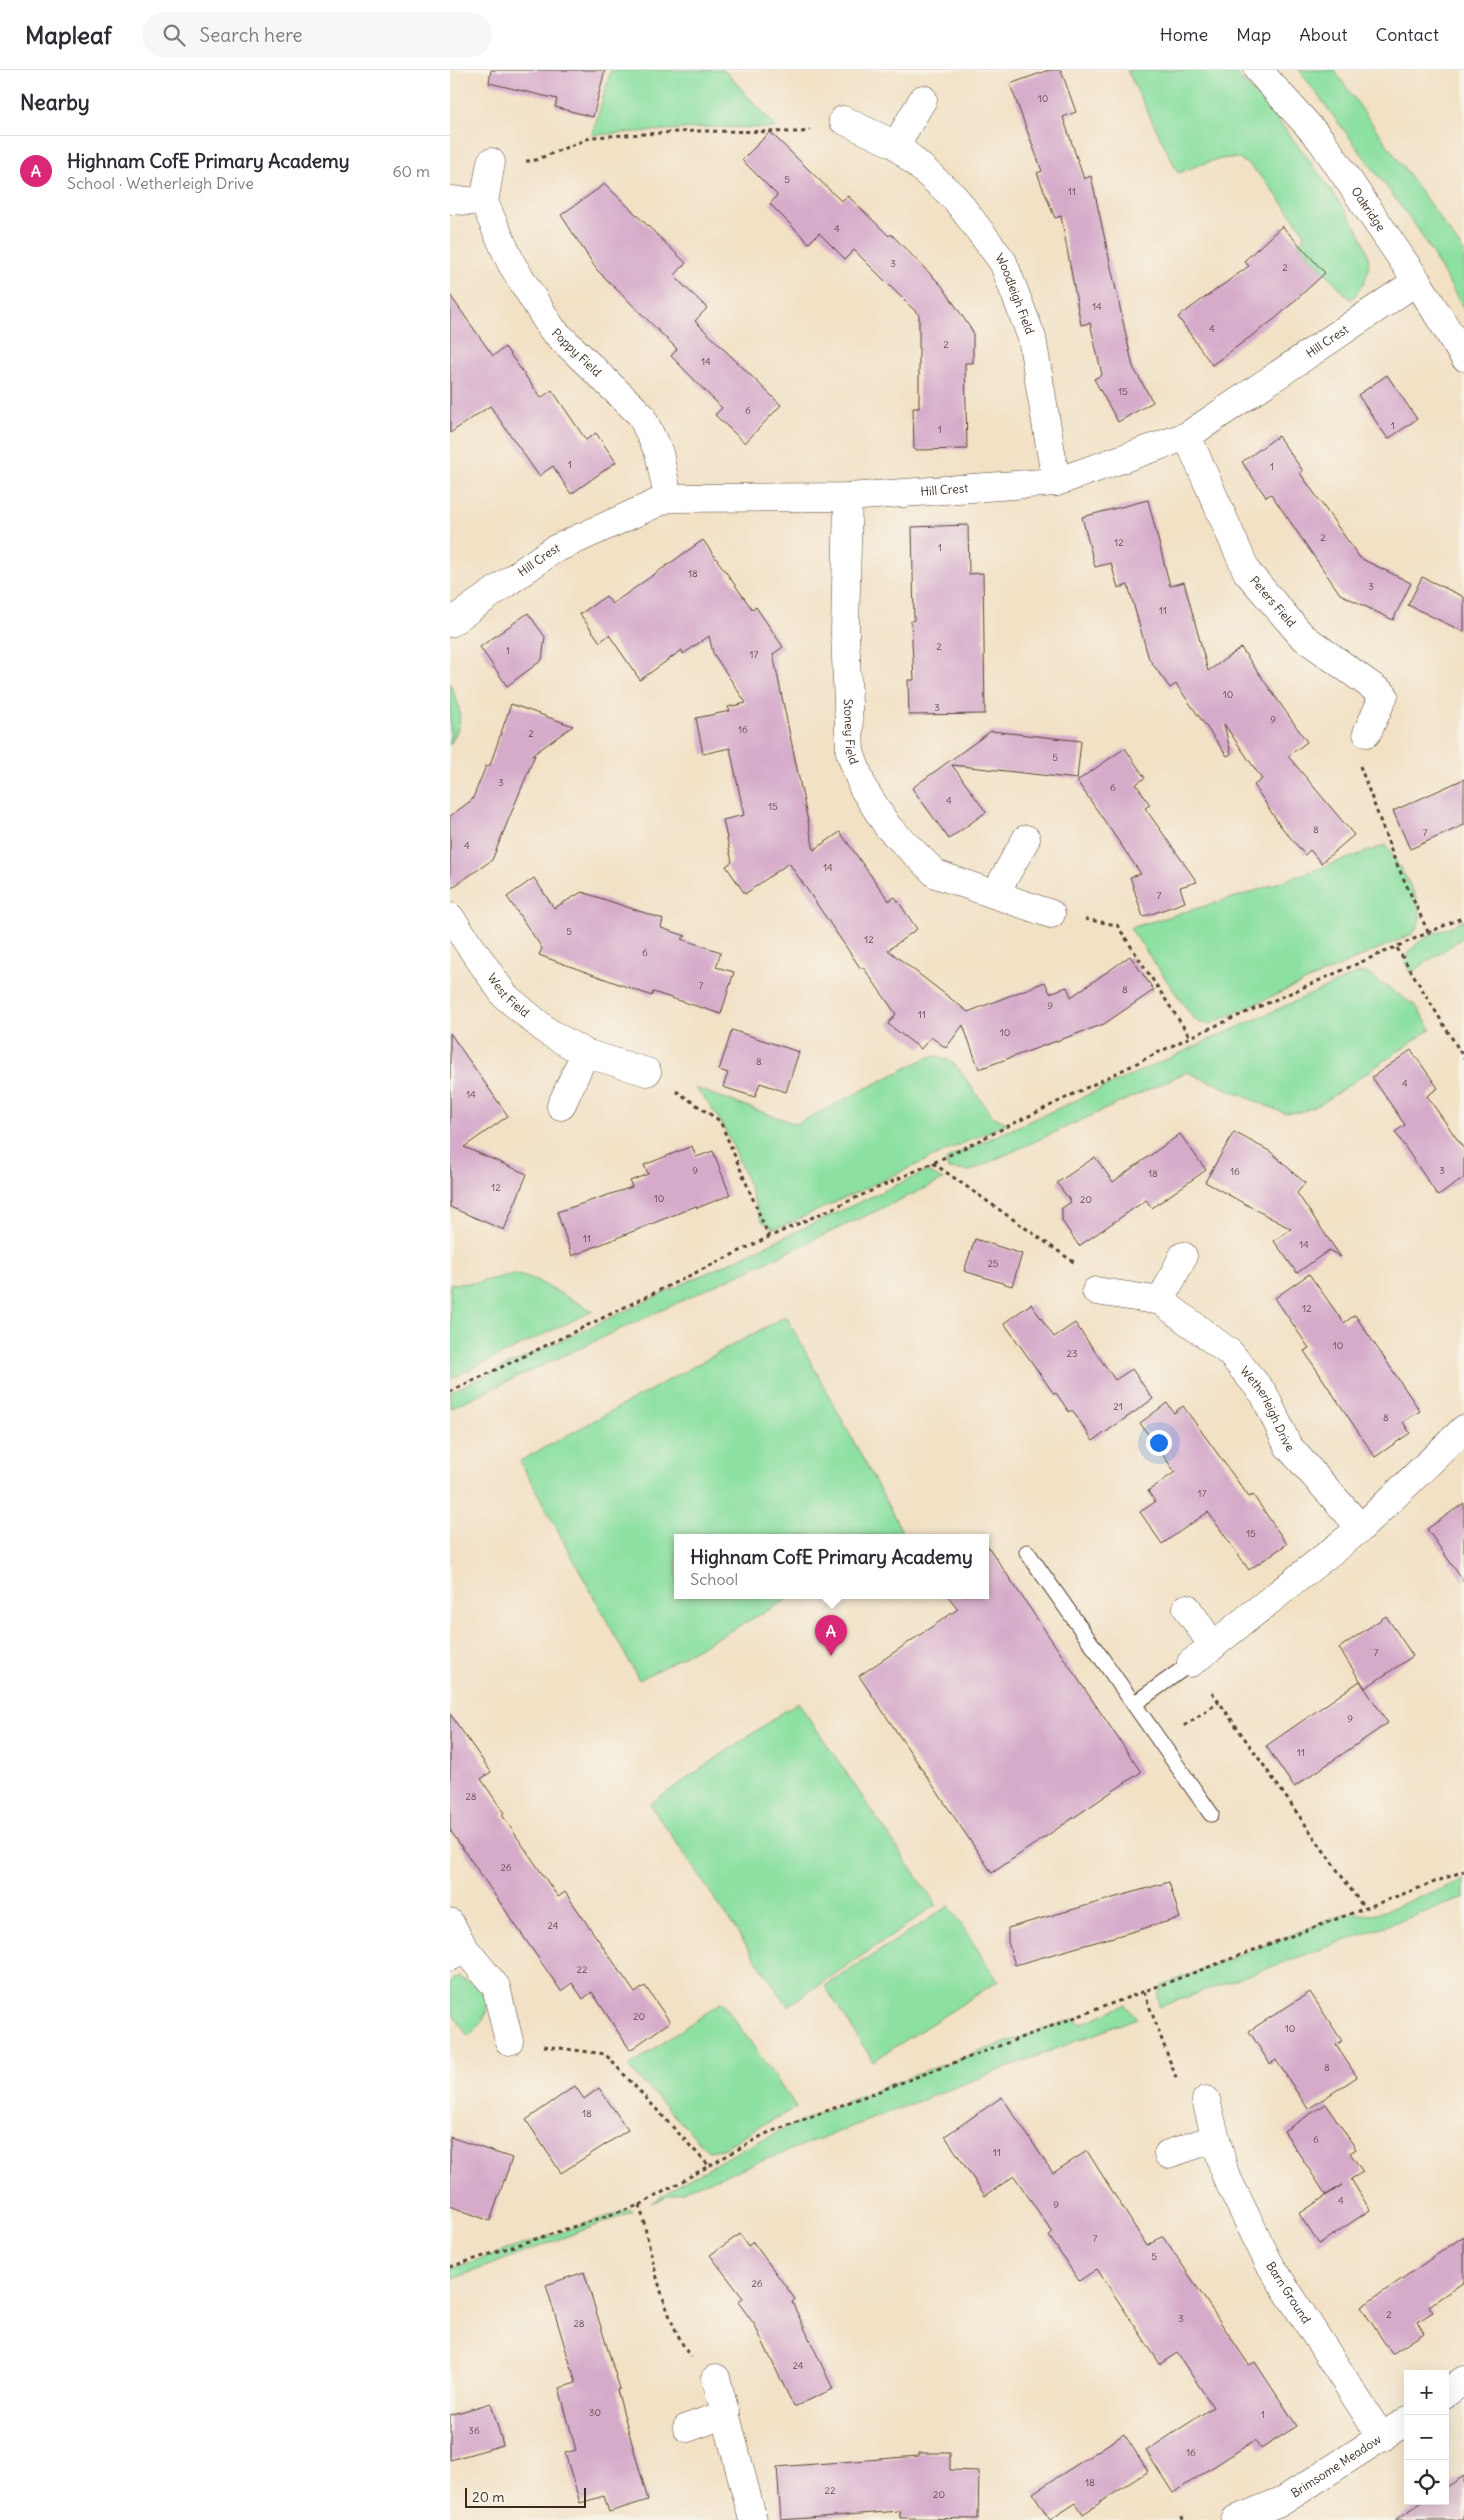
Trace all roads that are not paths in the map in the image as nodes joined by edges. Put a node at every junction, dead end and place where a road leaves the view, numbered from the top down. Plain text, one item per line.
1 (1258, 70) edge
2 (923, 99) dead end
3 (843, 120) road end
4 (896, 145) junction
5 (491, 162) road end
6 (450, 200) edge
7 (484, 202) junction
8 (1417, 281) junction
9 (1464, 357) edge
10 (1187, 436) junction
11 (1056, 482) junction
12 (848, 497) junction
13 (668, 498) junction
14 (450, 624) edge
15 (1367, 733) road end
16 (1026, 839) dead end
17 (995, 894) junction
18 (1051, 914) road end
19 (450, 917) edge
20 (585, 1053) junction
21 (647, 1072) road end
22 (561, 1106) dead end
23 (1183, 1256) dead end
24 (1096, 1291) road end
25 (1161, 1301) junction
26 (1464, 1429) edge
27 (1361, 1528) junction
28 (1026, 1552) dead end
29 (1187, 1608) dead end
30 (1213, 1646) junction
31 (1191, 1663) joint
32 (1134, 1704) junction
33 (1211, 1814) dead end
34 (450, 1923) edge
35 (457, 1952) edge
36 (509, 2041) road end
37 (1206, 2100) dead end
38 (1216, 2138) junction
39 (1168, 2154) dead end
40 (716, 2378) road end
41 (1464, 2380) edge
42 (1449, 2391) edge
43 (726, 2414) junction
44 (1404, 2423) edge
45 (687, 2428) dead end
46 (1382, 2438) junction
47 (753, 2520) edge
48 (1235, 2520) edge

1 - 8 street, Oakridge
2 - 4 street
3 - 4 street, Woodleigh Field
4 - 11 street, Woodleigh Field
5 - 7 street
6 - 7 street
7 - 13 street, Poppy Field
8 - 9 street, Oakridge
8 - 10 street, Hill Crest
10 - 11 street, Hill Crest
10 - 15 street, Peters Field
11 - 12 street, Hill Crest
12 - 13 street, Hill Crest
12 - 17 street, Stoney Field
13 - 14 street, Hill Crest
16 - 17 street
17 - 18 street, Stoney Field
19 - 20 street, West Field
20 - 21 street, West Field
20 - 22 street
23 - 25 street
24 - 25 street, Wetherleigh Drive
25 - 27 street, Wetherleigh Drive
26 - 27 street
27 - 30 street
28 - 32 lane
29 - 30 street
30 - 31 street
31 - 32 lane
32 - 33 lane
34 - 35 street
35 - 36 street
37 - 38 street, Barn Ground
38 - 39 street
38 - 46 street, Barn Ground
40 - 43 street
41 - 42 street
43 - 45 street
43 - 47 street
44 - 46 street, Brimsome Meadow
46 - 48 street, Brimsome Meadow

